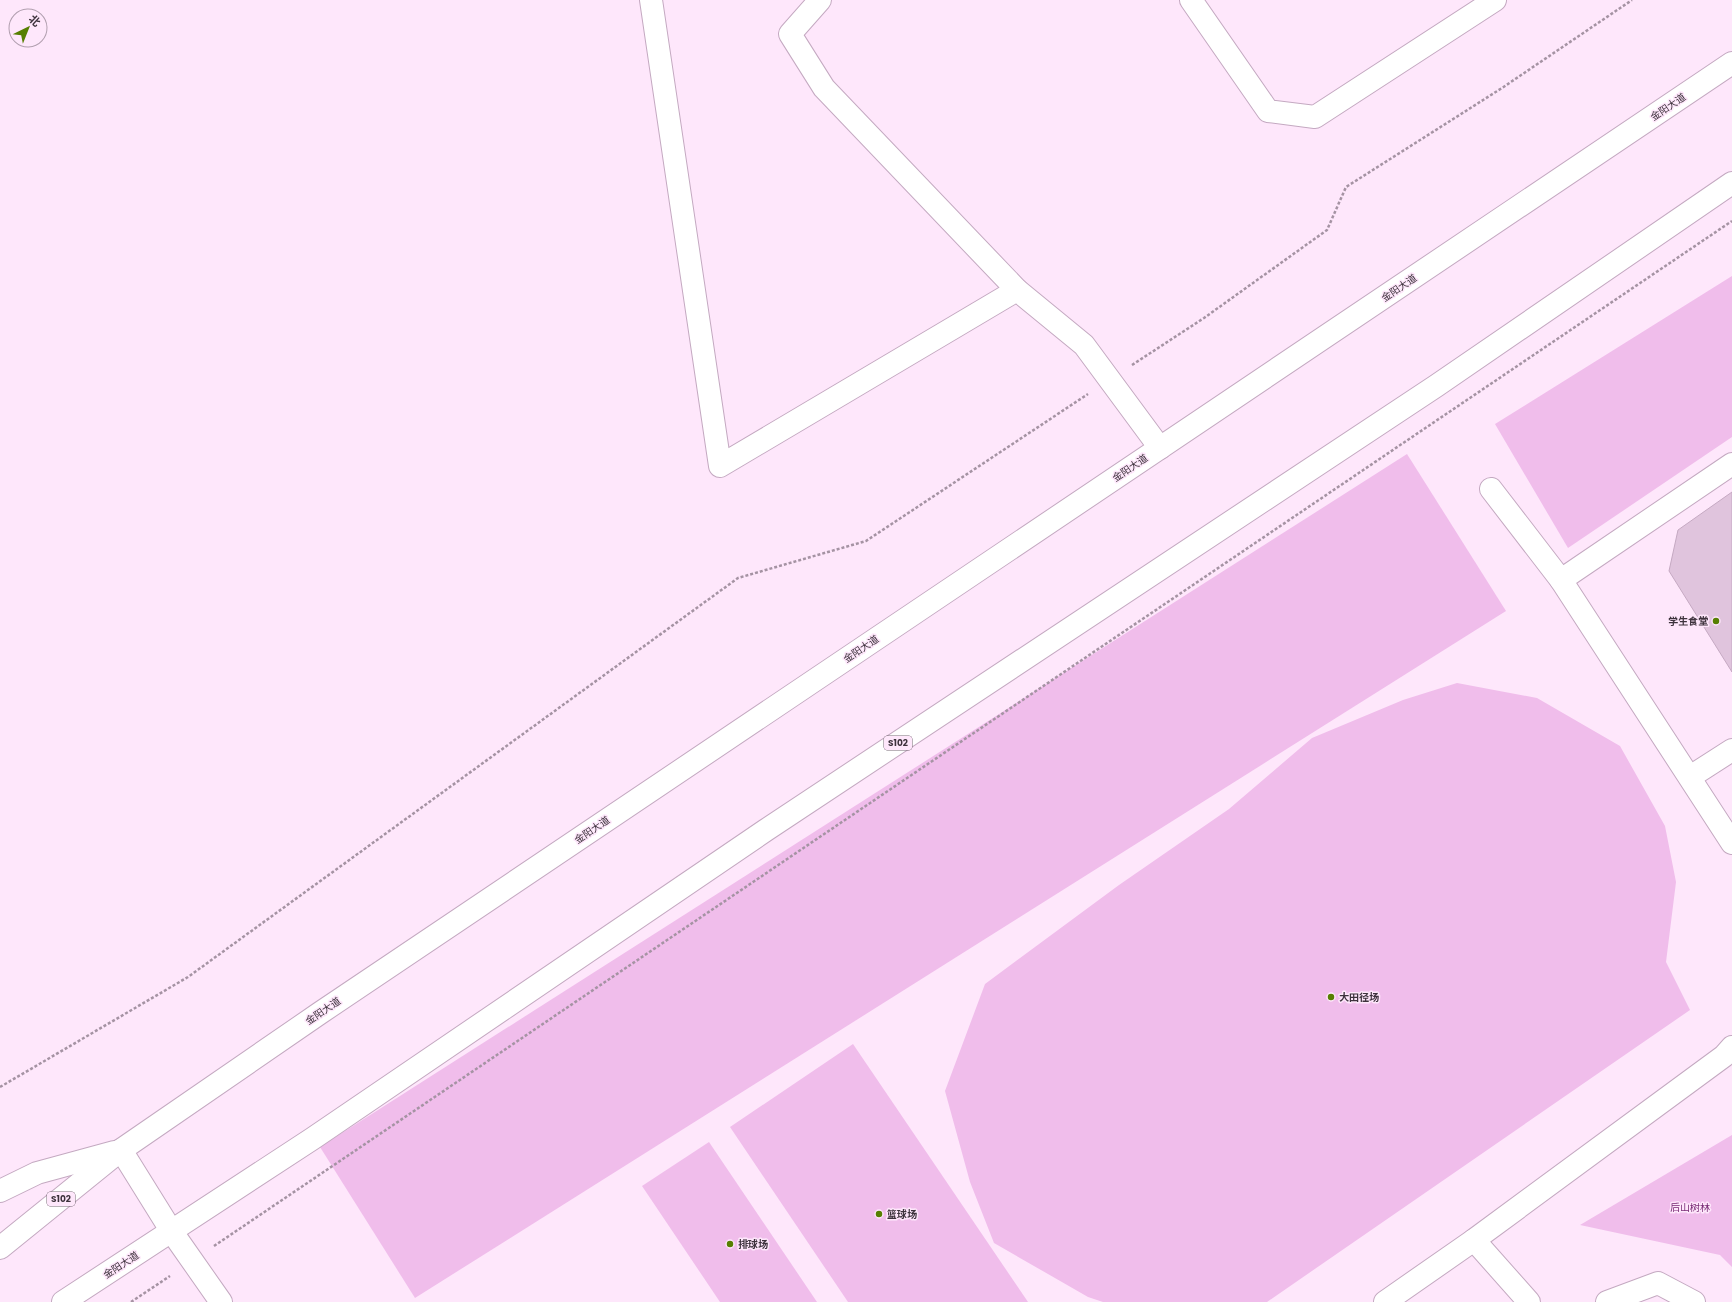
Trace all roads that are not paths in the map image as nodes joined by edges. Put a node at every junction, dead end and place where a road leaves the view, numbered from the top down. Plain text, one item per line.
1 (651, 0) edge
2 (820, 0) edge
3 (1191, 0) edge
4 (1495, 0) edge
5 (1732, 63) edge
6 (1732, 183) edge
7 (1017, 290) junction
8 (1160, 448) junction
9 (1732, 464) edge
10 (1491, 489) dead end
11 (1561, 580) junction
12 (1732, 750) edge
13 (1690, 777) junction
14 (1732, 843) edge
15 (1732, 1047) edge
16 (121, 1150) junction
17 (0, 1191) edge
18 (172, 1232) junction
19 (1474, 1240) junction
20 (0, 1248) edge
21 (63, 1302) edge
22 (221, 1302) edge
23 (1385, 1302) edge
24 (1529, 1302) edge
25 (1607, 1302) edge
26 (1694, 1302) edge

1 - 7 main road
2 - 7 main road
3 - 4 main road
5 - 8 main road, 金阳大道 / S102
6 - 18 main road, 金阳大道 / S102
7 - 8 main road
8 - 16 main road, 金阳大道 / S102
9 - 11 main road
10 - 11 main road
11 - 13 main road
12 - 13 main road
13 - 14 main road
15 - 19 main road
16 - 17 main road
16 - 18 main road
16 - 20 main road, 金阳大道 / S102
18 - 21 main road, 金阳大道 / S102
18 - 22 main road
19 - 23 main road
19 - 24 main road
25 - 26 main road

